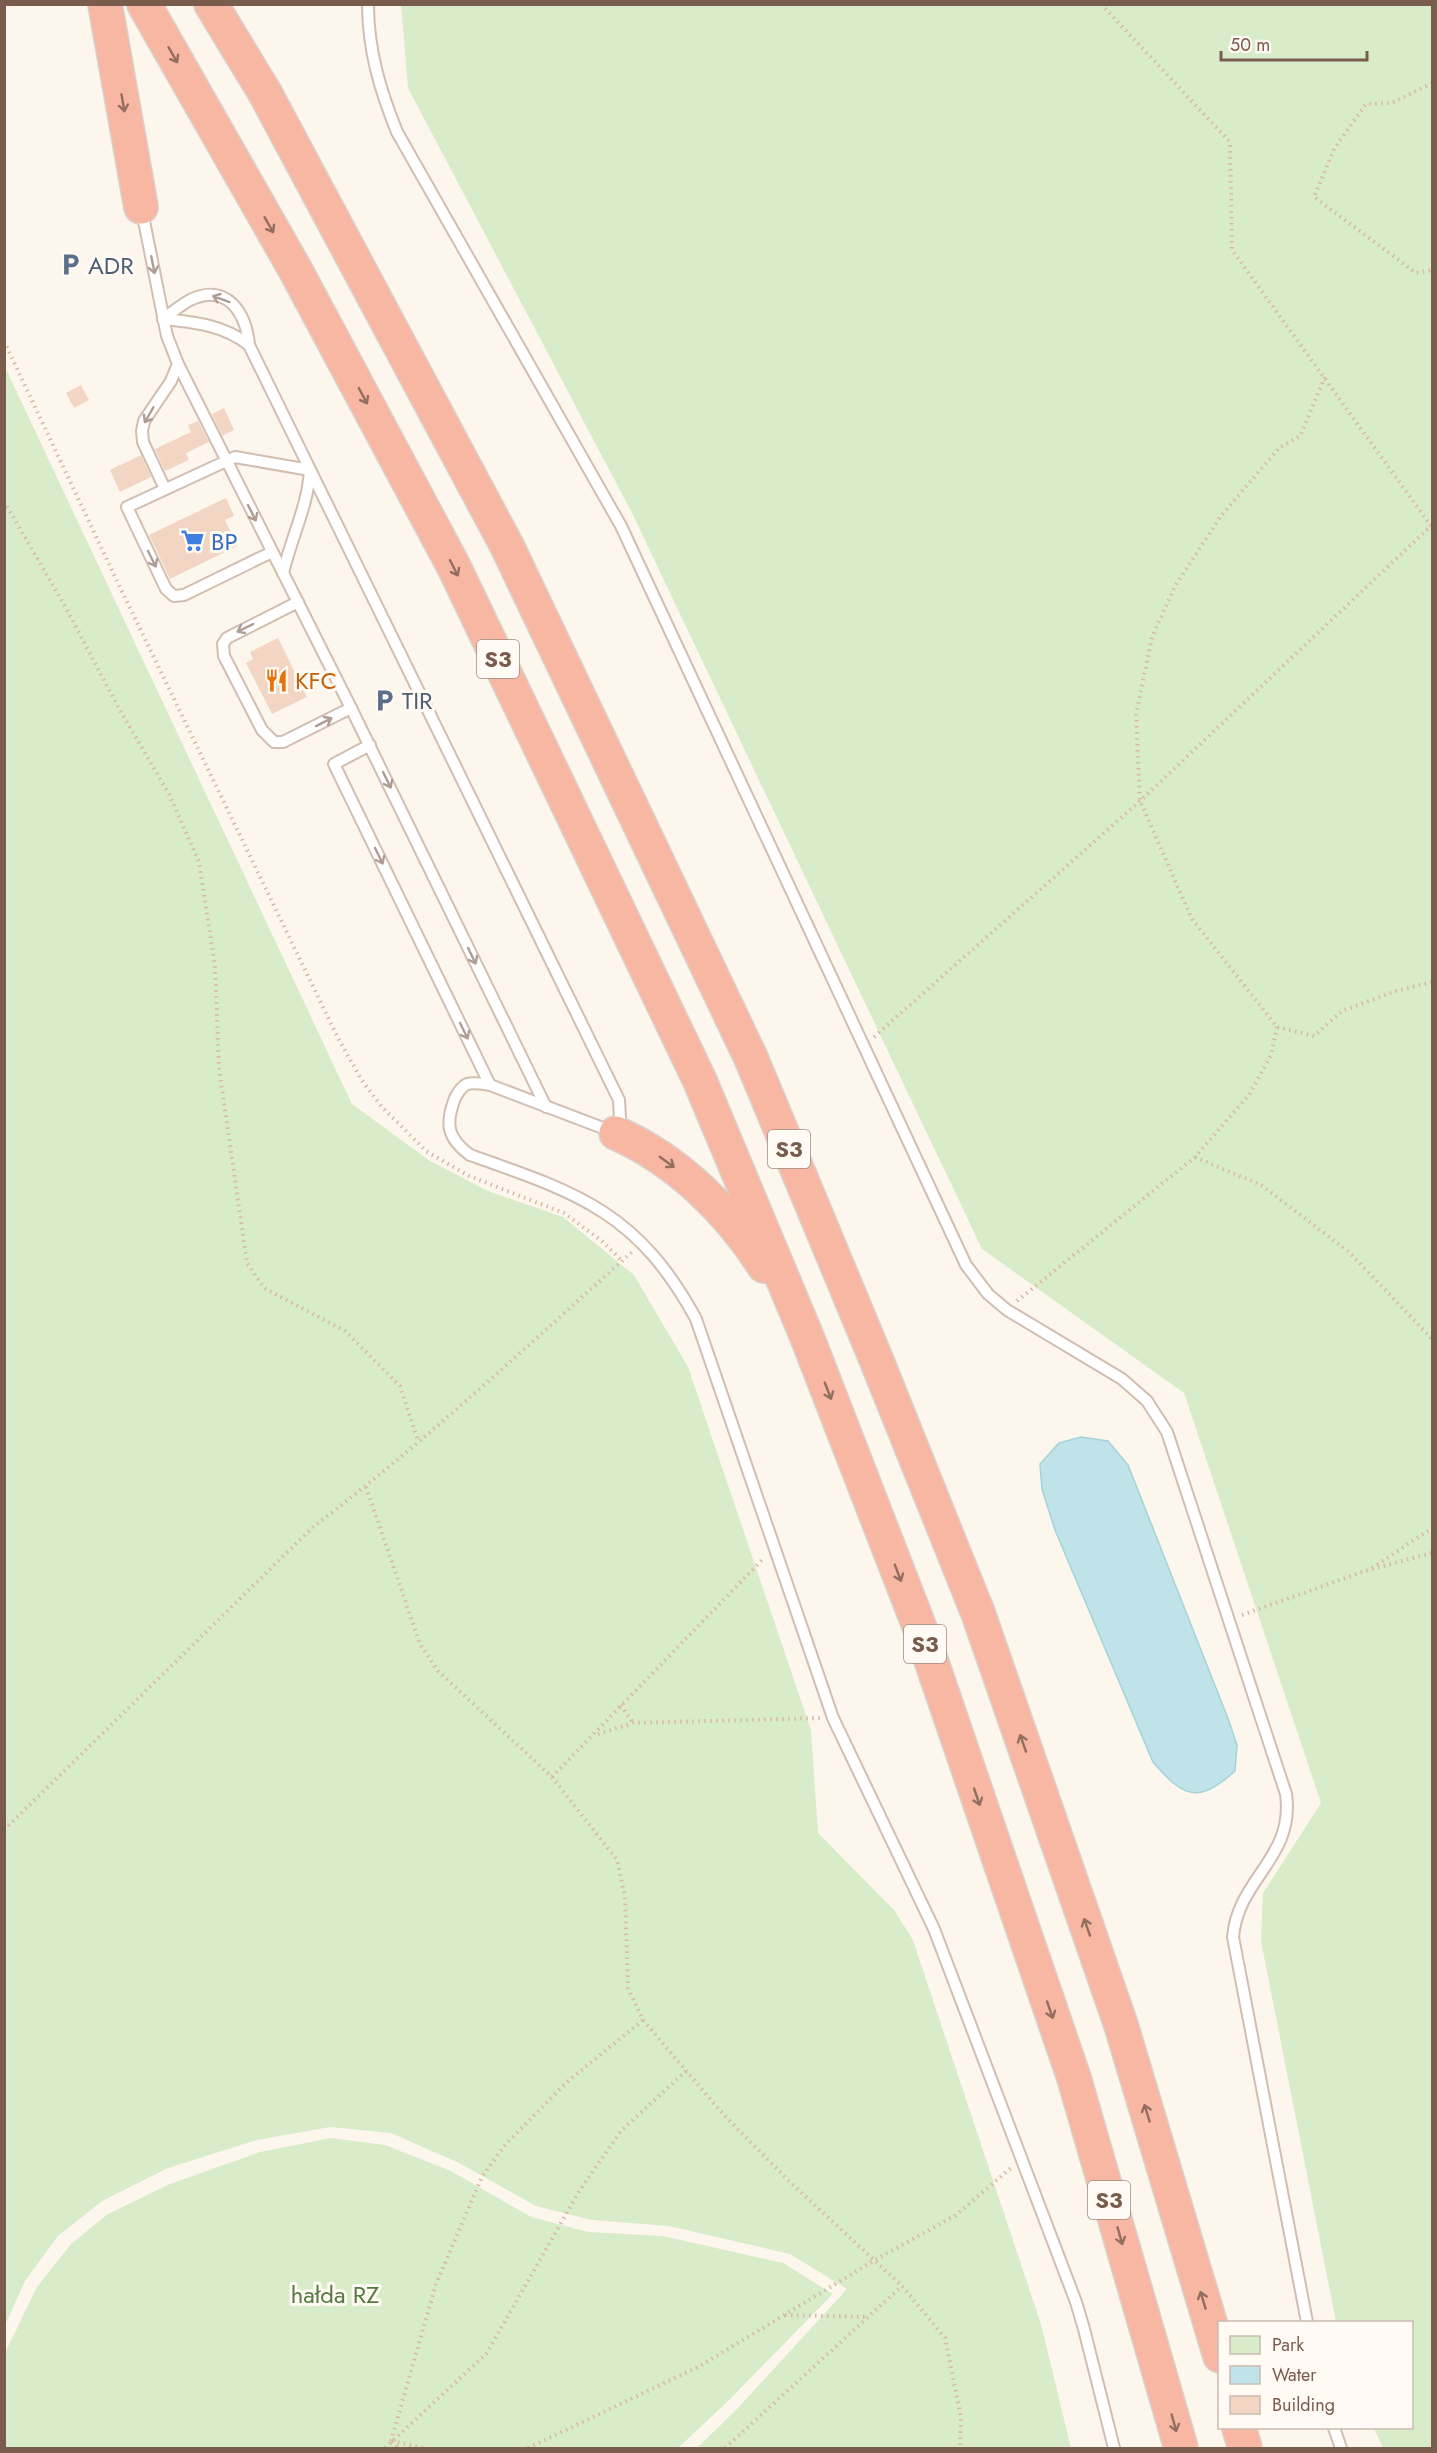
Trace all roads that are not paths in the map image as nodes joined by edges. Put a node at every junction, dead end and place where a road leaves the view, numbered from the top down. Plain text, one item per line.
1 (105, 4) edge
2 (144, 4) edge
3 (212, 4) edge
4 (368, 4) edge
5 (141, 207) joint
6 (163, 319) junction
7 (249, 345) junction
8 (178, 364) junction
9 (225, 460) junction
10 (310, 470) junction
11 (165, 489) junction
12 (272, 552) junction
13 (283, 573) junction
14 (298, 602) junction
15 (351, 708) junction
16 (370, 745) junction
17 (490, 1086) junction
18 (546, 1107) junction
19 (616, 1133) junction
20 (807, 1337) junction
21 (1307, 2321) edge
22 (1218, 2349) edge
23 (1240, 2429) edge
24 (1335, 2429) edge
25 (1114, 2448) edge
26 (1181, 2448) edge
27 (1245, 2448) edge
28 (1341, 2448) edge

1 -> 5 highway
2 -> 20 highway, S3
22 -> 3 highway, S3
4 - 21 lane
5 -> 6 lane
6 - 7 lane
7 -> 6 lane
6 - 8 lane
7 - 10 lane
8 - 9 lane
8 -> 11 lane
9 - 10 lane
9 - 11 lane
9 -> 12 lane
10 - 13 lane
10 - 19 lane
11 -> 12 lane
12 - 13 lane
13 - 14 lane
14 - 15 lane
14 -> 15 lane
15 - 16 lane
16 -> 17 lane
16 -> 18 lane
17 - 18 lane
17 - 25 lane
18 - 19 lane
19 -> 20 highway
20 -> 26 highway, S3
23 - 27 highway
24 - 28 lane

